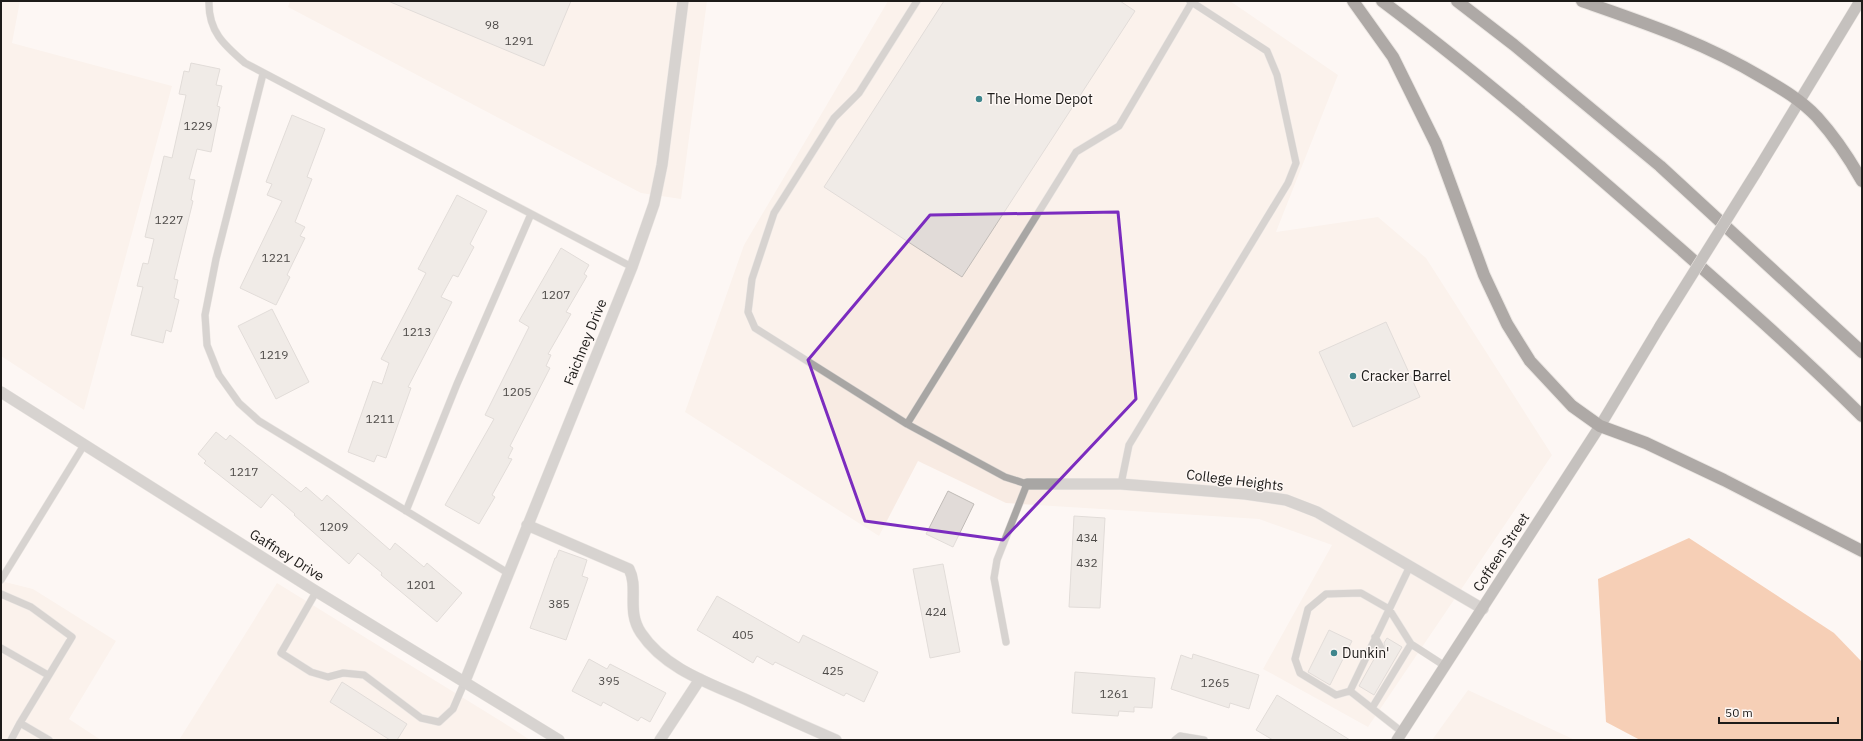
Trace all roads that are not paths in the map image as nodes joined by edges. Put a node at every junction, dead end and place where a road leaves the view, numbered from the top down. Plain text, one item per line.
1 (209, 1) edge
2 (683, 1) edge
3 (917, 1) edge
4 (1191, 1) edge
5 (1353, 1) edge
6 (1382, 1) edge
7 (1457, 1) edge
8 (1582, 1) edge
9 (1860, 1) edge
10 (263, 74) junction
11 (1799, 101) junction
12 (1862, 181) edge
13 (531, 214) junction
14 (632, 267) junction
15 (1862, 352) edge
16 (1, 392) edge
17 (1862, 416) edge
18 (907, 424) junction
19 (1600, 426) junction
20 (84, 445) junction
21 (1027, 484) junction
22 (1121, 484) junction
23 (406, 511) junction
24 (527, 525) junction
25 (1862, 551) edge
26 (1410, 566) junction
27 (508, 573) junction
28 (1, 580) edge
29 (316, 592) junction
30 (1, 594) edge
31 (1389, 609) junction
32 (1483, 609) junction
33 (1376, 637) junction
34 (1006, 642) dead end
35 (1411, 644) junction
36 (1, 648) edge
37 (1381, 648) dead end
38 (1366, 656) junction
39 (1371, 665) dead end
40 (1445, 666) junction
41 (48, 675) junction
42 (700, 679) junction
43 (465, 681) junction
44 (1350, 691) junction
45 (1372, 708) junction
46 (20, 723) junction
47 (1399, 736) edge
48 (11, 740) edge
49 (49, 740) edge
50 (559, 740) edge
51 (660, 740) edge
52 (836, 740) edge
53 (1175, 740) edge
54 (1204, 740) edge

1 - 10 lane
2 - 14 street, Faichney Drive
3 - 18 lane
4 - 18 lane
4 - 22 lane
5 - 19 highway
6 - 17 highway
7 - 15 highway
8 - 11 highway
9 - 11 main road, Coffeen Street
10 - 13 lane
10 - 23 lane
11 - 12 highway
11 - 19 main road, Coffeen Street, bridge
13 - 14 lane
13 - 23 lane
14 - 24 street, Faichney Drive
16 - 20 street, Gaffney Drive
18 - 21 lane
19 - 25 highway
19 - 32 main road, Coffeen Street
20 - 28 lane
20 - 29 street, Gaffney Drive
21 - 22 street, College Heights
21 - 34 lane
22 - 26 street, College Heights
23 - 27 lane
24 - 27 street, Faichney Drive
24 - 42 street
26 - 31 lane
26 - 32 street, College Heights
27 - 43 street, Faichney Drive
29 - 43 street, Gaffney Drive
29 - 43 lane
30 - 41 lane
31 - 33 lane
31 - 35 lane
31 - 44 lane
32 - 40 main road, Coffeen Street
33 - 37 lane
33 - 38 lane
35 - 40 lane
35 - 45 lane
36 - 41 lane
38 - 39 lane
38 - 44 lane
40 - 47 main road, Coffeen Street
41 - 46 lane
42 - 51 street
42 - 52 street
43 - 50 street, Gaffney Drive
44 - 45 lane
45 - 47 lane
46 - 48 lane
46 - 49 lane
53 - 54 lane

